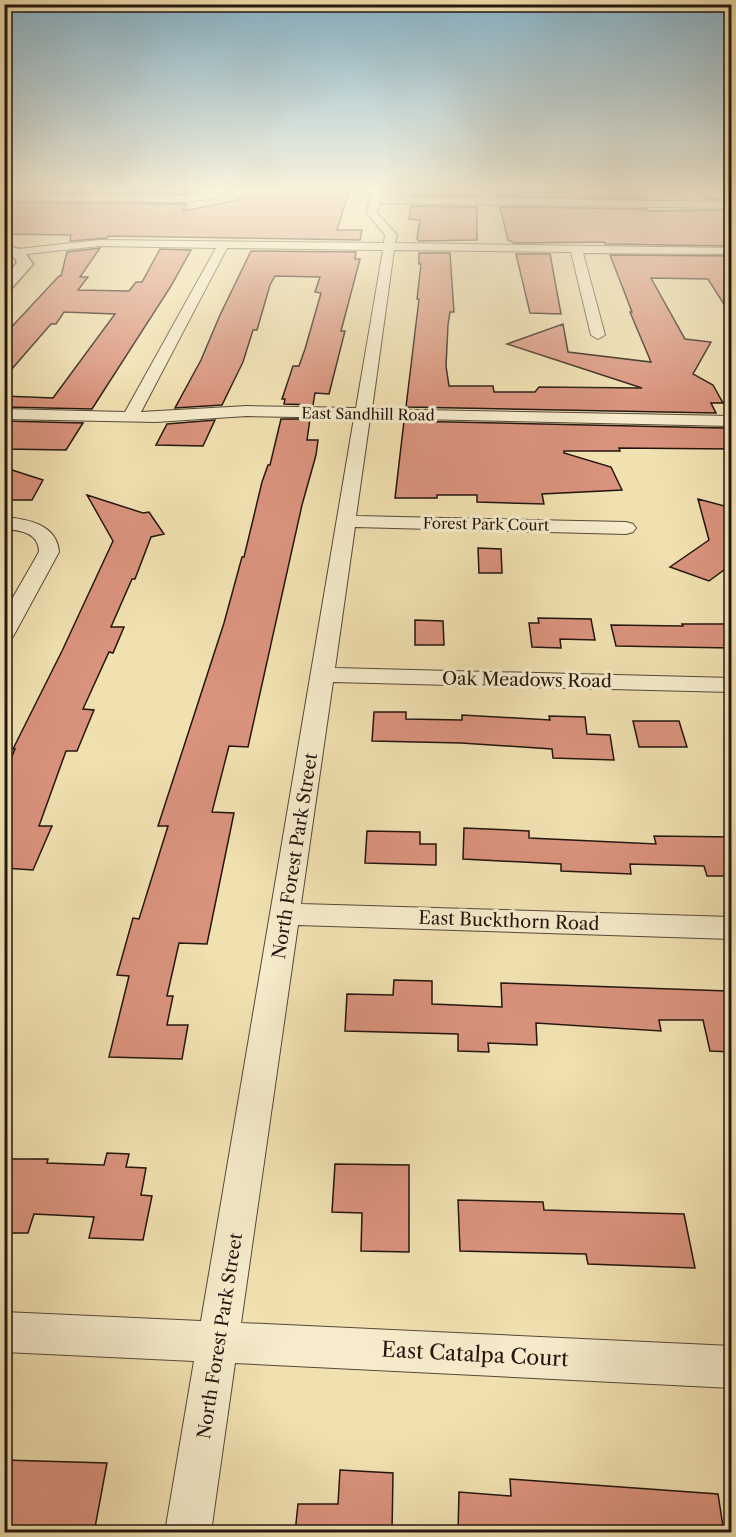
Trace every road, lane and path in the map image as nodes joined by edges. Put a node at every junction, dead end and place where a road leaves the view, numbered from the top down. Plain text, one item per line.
1 (24, 260) edge
2 (215, 260) edge
3 (388, 260) edge
4 (579, 260) edge
5 (4, 287) edge
6 (598, 335) dead end
7 (4, 414) edge
8 (364, 414) junction
9 (130, 416) junction
10 (732, 421) edge
11 (347, 521) junction
12 (4, 523) edge
13 (626, 528) dead end
14 (4, 633) edge
15 (323, 675) junction
16 (732, 685) edge
17 (286, 914) junction
18 (732, 928) edge
19 (4, 1332) edge
20 (219, 1342) junction
21 (732, 1367) edge
22 (188, 1533) edge

1 - 5 street
2 - 9 street
3 - 8 street, North Forest Park Street
4 - 6 street
7 - 9 street, East Sandhill Road
8 - 9 street, East Sandhill Road
8 - 10 street, East Sandhill Road
8 - 11 street, North Forest Park Street
11 - 13 street, Forest Park Court
11 - 15 street, North Forest Park Street
12 - 14 street
15 - 16 street, Oak Meadows Road
15 - 17 street, North Forest Park Street
17 - 18 street, East Buckthorn Road
17 - 20 street, North Forest Park Street
19 - 20 street, East Catalpa Court
20 - 21 street, East Catalpa Court
20 - 22 street, North Forest Park Street

